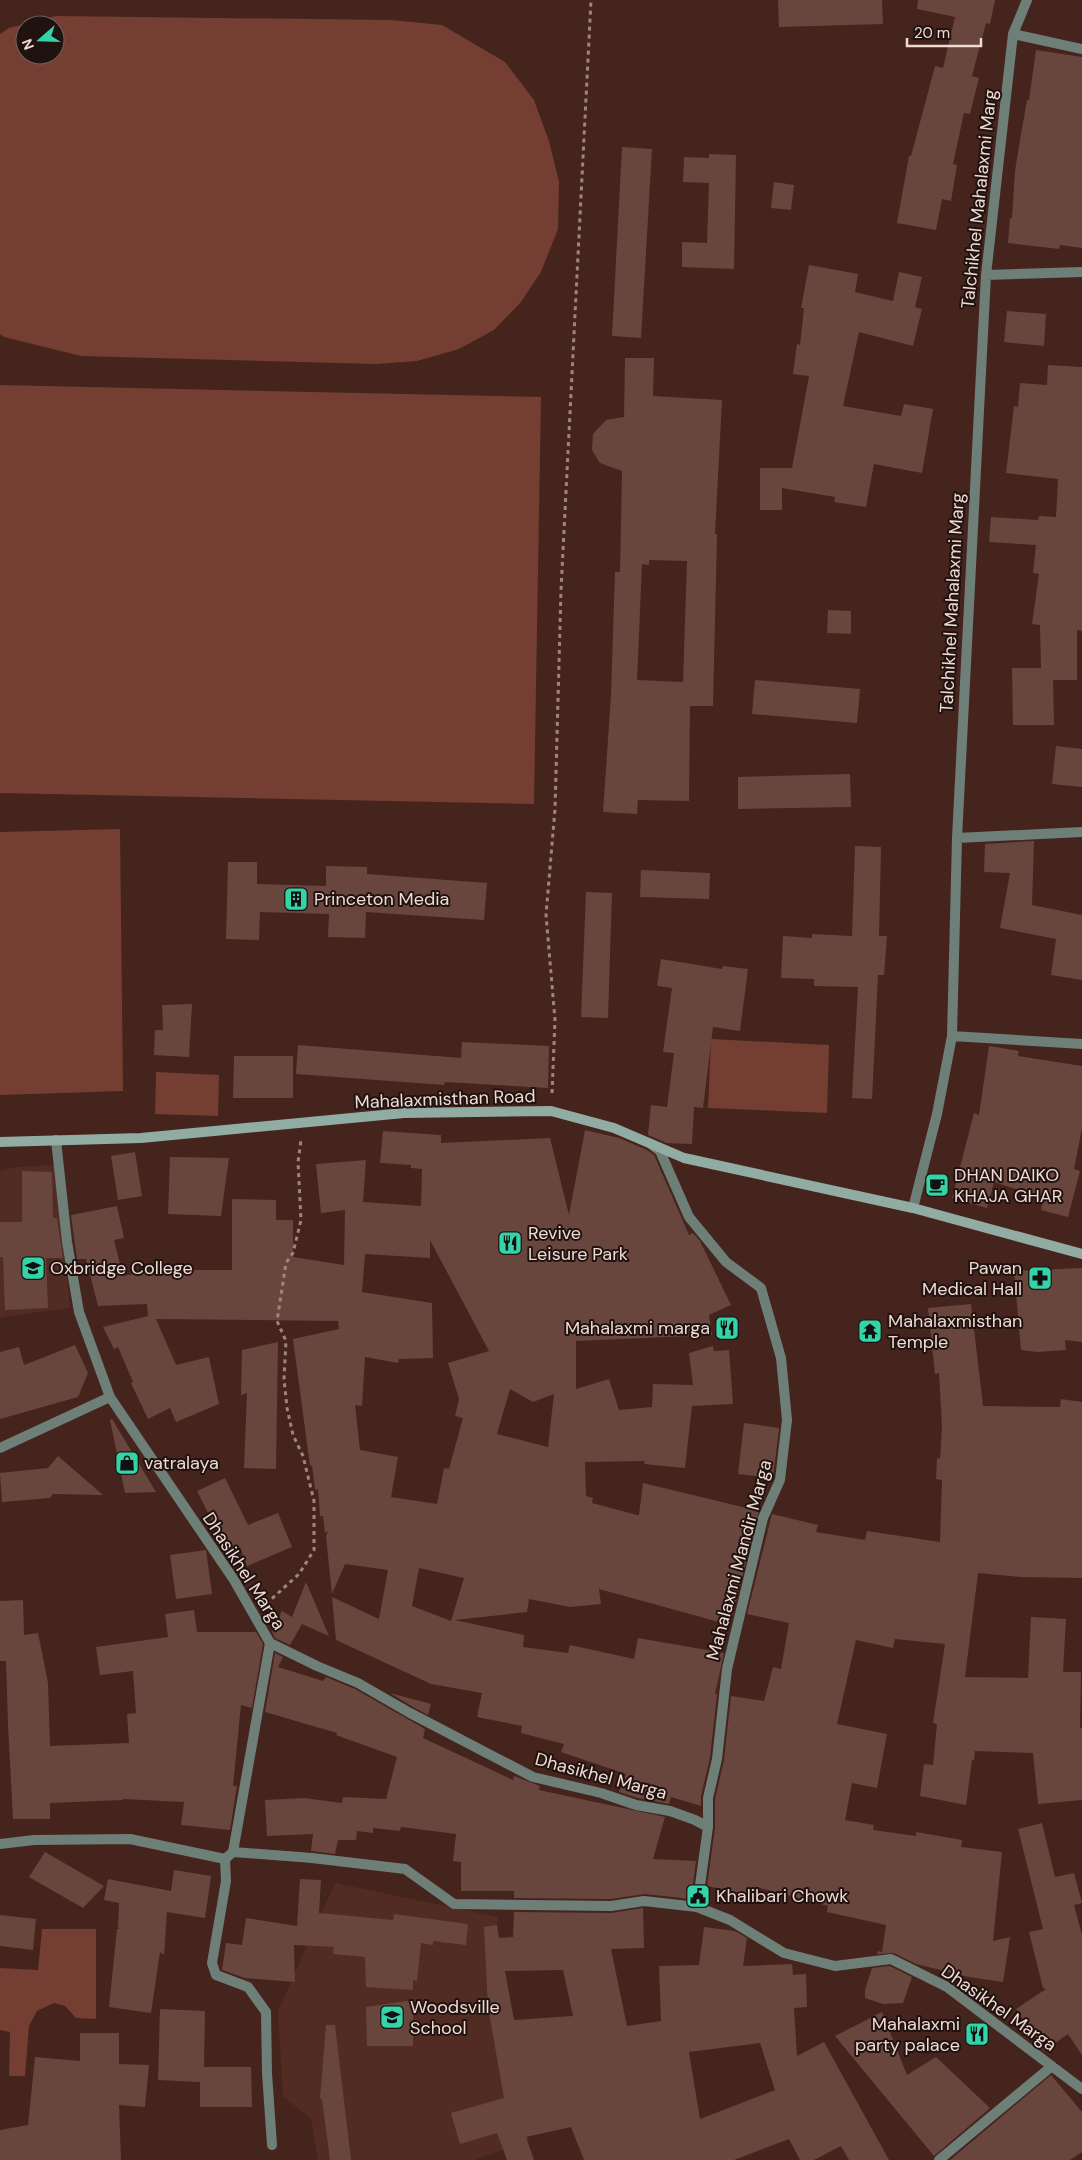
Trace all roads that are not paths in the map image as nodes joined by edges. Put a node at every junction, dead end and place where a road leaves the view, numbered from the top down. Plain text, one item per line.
1 (1027, 0) edge
2 (1013, 34) junction
3 (1082, 49) edge
4 (1082, 272) edge
5 (986, 275) junction
6 (1082, 832) edge
7 (957, 838) junction
8 (952, 1036) junction
9 (1082, 1044) edge
10 (643, 1138) junction
11 (56, 1140) junction
12 (0, 1142) edge
13 (913, 1208) junction
14 (1082, 1254) edge
15 (110, 1397) junction
16 (0, 1448) edge
17 (270, 1643) junction
18 (708, 1827) junction
19 (0, 1844) edge
20 (229, 1856) junction
21 (697, 1907) junction
22 (1052, 2066) junction
23 (1082, 2089) edge
24 (272, 2145) dead end
25 (939, 2160) edge

1 - 2 street, Talchikhel Mahalaxmi Marg
2 - 3 street
2 - 5 street, Talchikhel Mahalaxmi Marg
4 - 5 street
5 - 7 street, Talchikhel Mahalaxmi Marg
6 - 7 street
7 - 8 street, Talchikhel Mahalaxmi Marg
8 - 9 street
8 - 13 street, Talchikhel Mahalaxmi Marg
10 - 11 street, Mahalaxmisthan Road
10 - 13 street, Mahalaxmisthan Road
10 - 18 street, Mahalaxmi Mandir Marga
11 - 12 street, Mahalaxmisthan Road
11 - 15 street, Dhasikhel Marga
13 - 14 street, Mahalaxmisthan Road
15 - 16 street
15 - 17 street, Dhasikhel Marga
17 - 18 street, Dhasikhel Marga
17 - 20 street
18 - 21 street
19 - 20 street, Dhasikhel Marga
20 - 21 street, Dhasikhel Marga
20 - 24 street
21 - 22 street, Dhasikhel Marga
22 - 23 street, Dhasikhel Marga
22 - 25 street

